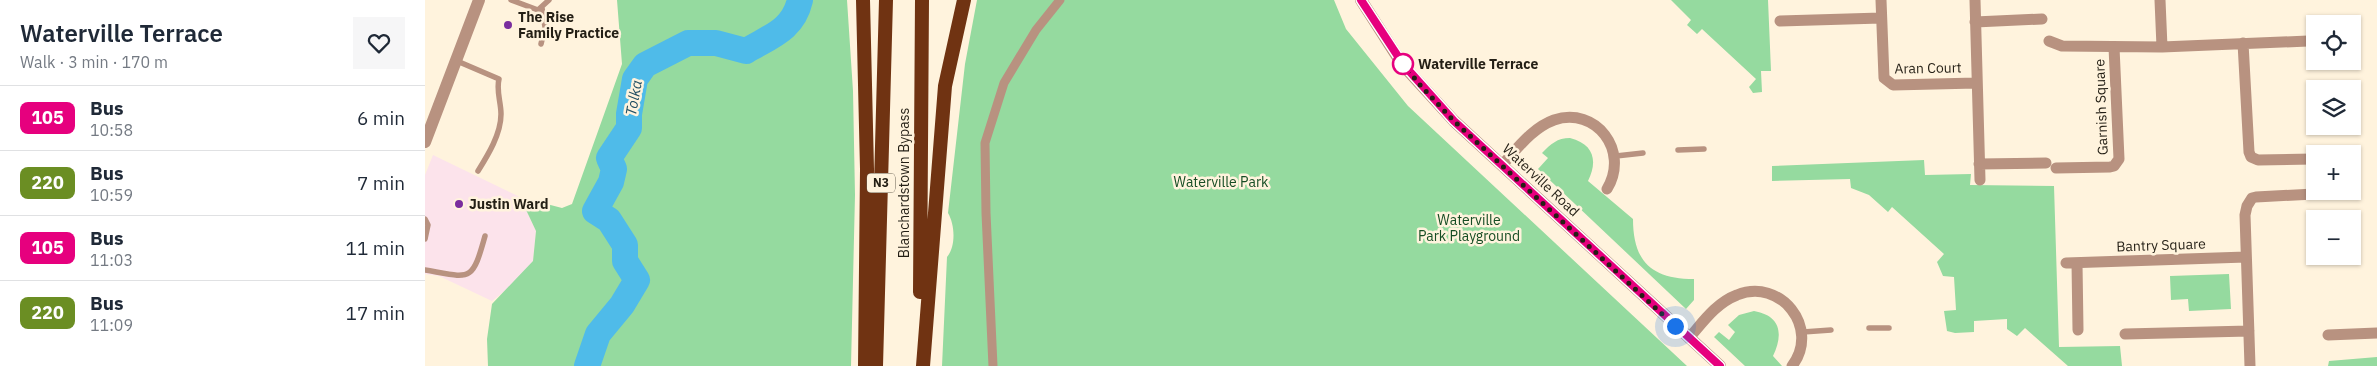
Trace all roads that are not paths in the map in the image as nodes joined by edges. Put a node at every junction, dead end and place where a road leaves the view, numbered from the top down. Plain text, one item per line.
1 (511, 0) edge
2 (549, 0) edge
3 (863, 0) edge
4 (886, 0) edge
5 (922, 0) edge
6 (964, 0) edge
7 (1060, 0) edge
8 (1361, 0) edge
9 (1881, 0) edge
10 (1975, 0) edge
11 (2160, 0) edge
12 (478, 1) edge
13 (542, 8) junction
14 (1881, 18) junction
15 (2042, 19) dead end
16 (1779, 21) dead end
17 (1975, 22) junction
18 (2049, 41) dead end
19 (2306, 41) edge
20 (541, 44) dead end
21 (2243, 44) junction
22 (2114, 47) junction
23 (2162, 47) junction
24 (457, 60) junction
25 (1976, 83) junction
26 (425, 142) edge
27 (1704, 149) dead end
28 (1678, 150) dead end
29 (1643, 153) dead end
30 (1616, 156) junction
31 (2306, 159) edge
32 (1979, 164) junction
33 (1502, 165) junction
34 (478, 171) dead end
35 (1980, 180) dead end
36 (1607, 189) dead end
37 (2306, 195) edge
38 (425, 219) edge
39 (485, 236) dead end
40 (425, 239) edge
41 (2246, 257) junction
42 (425, 270) edge
43 (1869, 328) dead end
44 (1889, 328) dead end
45 (1831, 330) dead end
46 (2078, 330) dead end
47 (2249, 331) junction
48 (1803, 332) junction
49 (2377, 333) edge
50 (2125, 334) dead end
51 (2327, 335) dead end
52 (1689, 338) junction
53 (865, 366) edge
54 (876, 366) edge
55 (919, 366) edge
56 (923, 366) edge
57 (993, 366) edge
58 (1720, 366) edge
59 (1792, 366) edge
60 (2250, 366) edge

1 - 13 lane
2 - 13 lane
3 - 53 highway
4 - 54 highway, Blanchardstown Bypass / N3
5 - 55 highway, Blanchardstown Bypass
6 - 56 highway
7 - 57 street
8 - 33 street, Waterville Road
9 - 14 street, Aran Court
10 - 17 street, Aran Court
11 - 23 street
12 - 24 street
13 - 20 lane
14 - 16 street
14 - 25 street, Aran Court
15 - 17 street
17 - 25 street, Aran Court
18 - 22 street, Garnish Square
19 - 21 street, Garnish Square
21 - 23 street, Garnish Square
21 - 31 street
22 - 23 street, Garnish Square
22 - 32 street, Garnish Square
24 - 26 street
24 - 34 lane
25 - 32 street, Aran Court
27 - 28 lane
29 - 30 lane
30 - 33 street
30 - 36 street
32 - 35 street, Aran Court
33 - 52 street, Waterville Road
37 - 41 street
38 - 40 lane
39 - 42 lane
41 - 46 street, Bantry Square
41 - 47 street
43 - 44 lane
45 - 48 lane
47 - 50 street
47 - 60 street
48 - 52 street
48 - 59 street
49 - 51 street
52 - 58 street, Waterville Road

